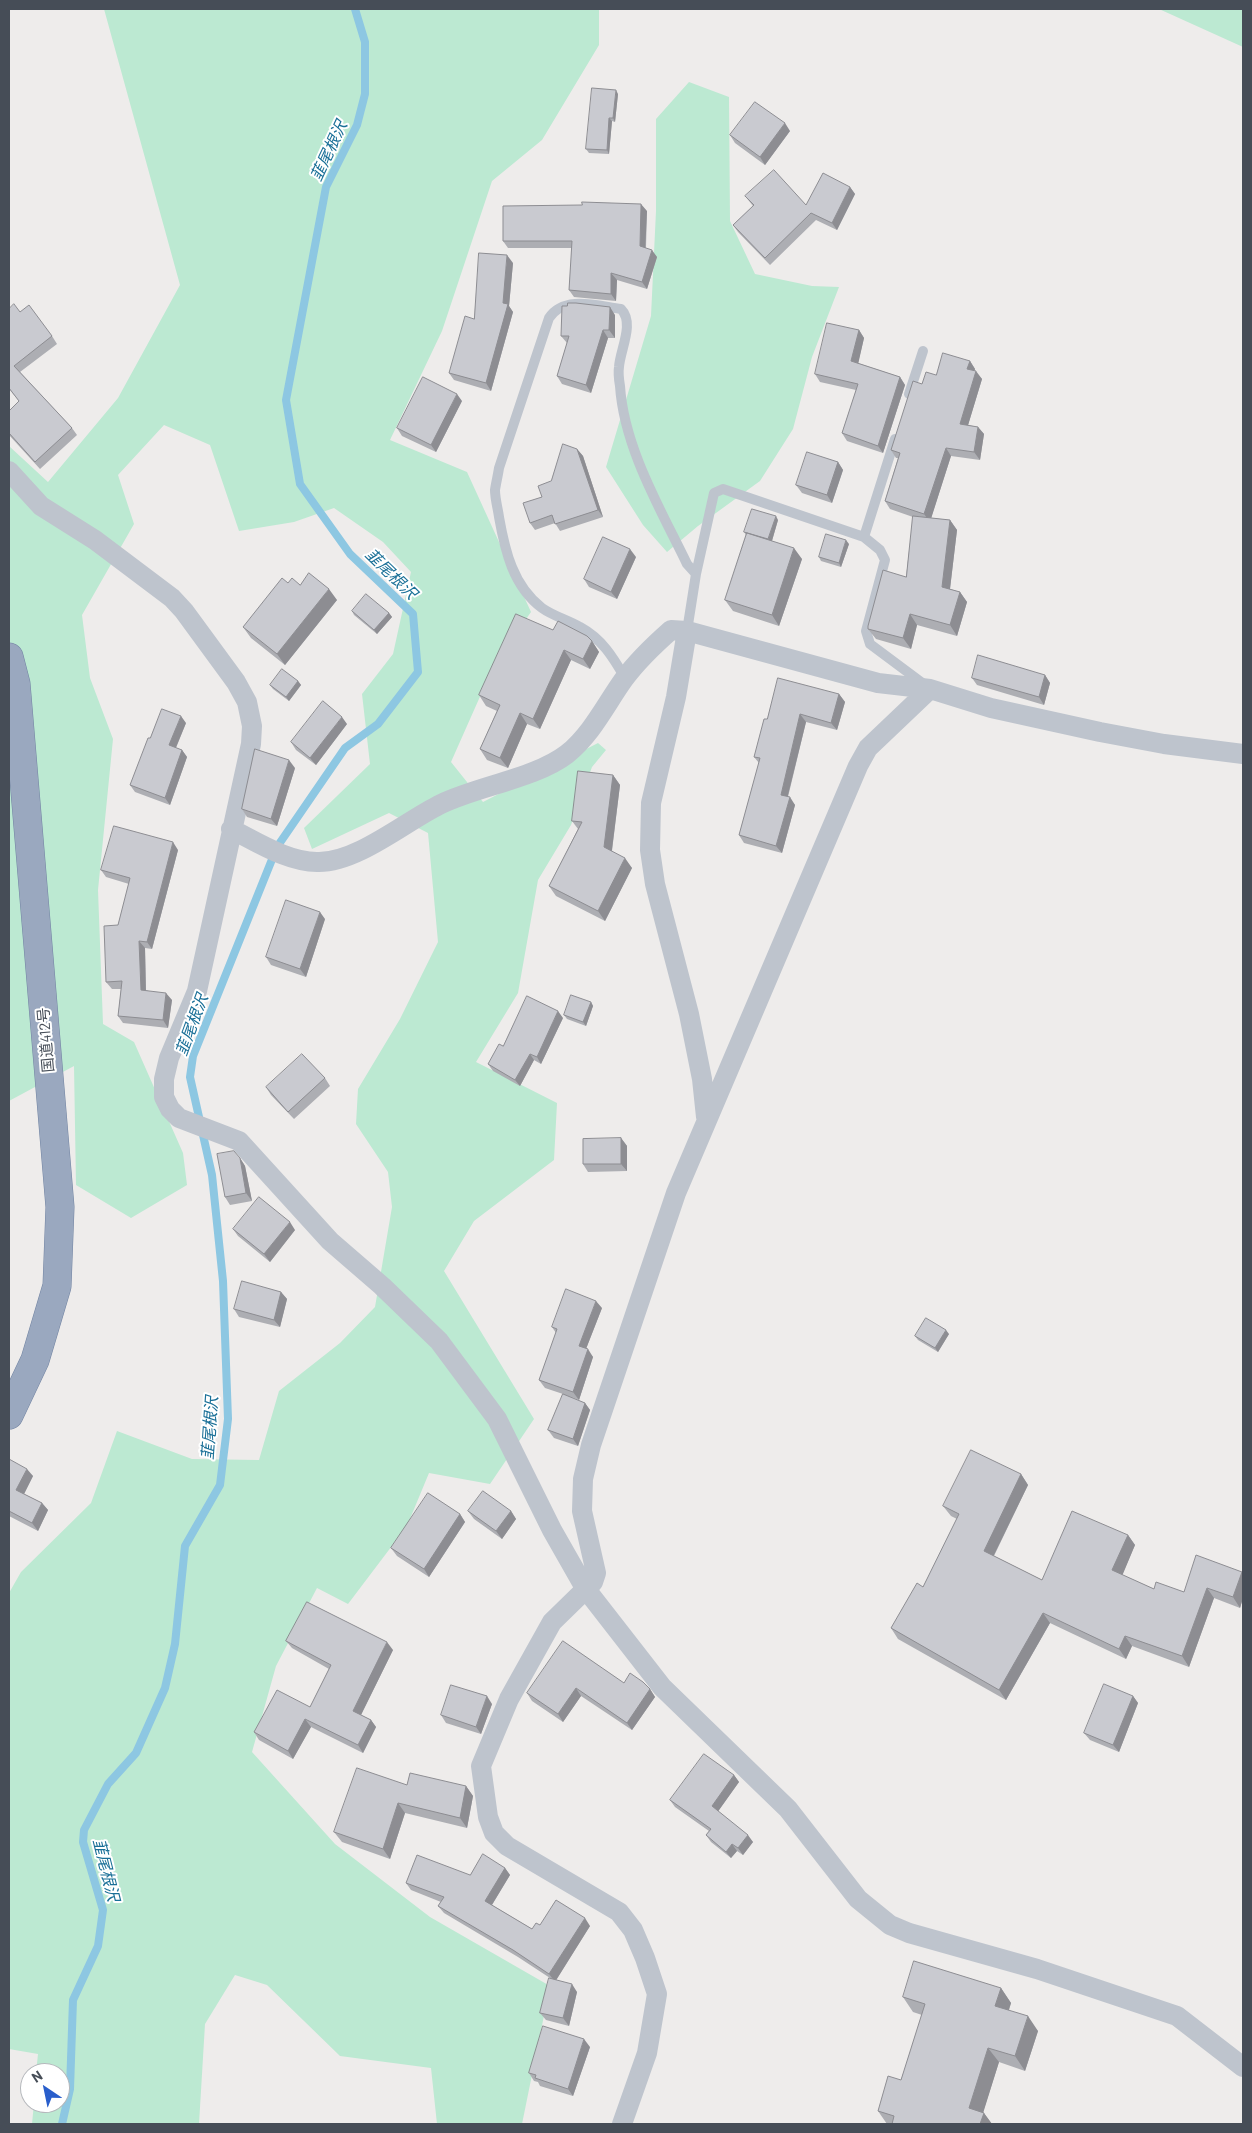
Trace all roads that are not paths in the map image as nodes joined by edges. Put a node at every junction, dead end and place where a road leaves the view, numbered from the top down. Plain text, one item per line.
1 (923, 351) dead end
2 (905, 406) edge
3 (899, 425) edge
4 (9, 471) edge
5 (864, 537) junction
6 (696, 574) junction
7 (686, 631) junction
8 (9, 657) edge
9 (625, 678) junction
10 (930, 689) junction
11 (1243, 754) edge
12 (232, 829) junction
13 (706, 1119) junction
14 (9, 1415) edge
15 (585, 1588) junction
16 (1243, 2067) edge
17 (622, 2124) edge

1 - 2 lane
3 - 5 lane
4 - 12 street
5 - 6 lane
5 - 10 lane
6 - 7 lane
6 - 9 lane
7 - 9 street
7 - 10 street
7 - 13 street
8 - 14 highway, 国道412号
9 - 12 street
10 - 11 street
10 - 13 street
12 - 15 street
13 - 15 street
15 - 16 street
15 - 17 street

